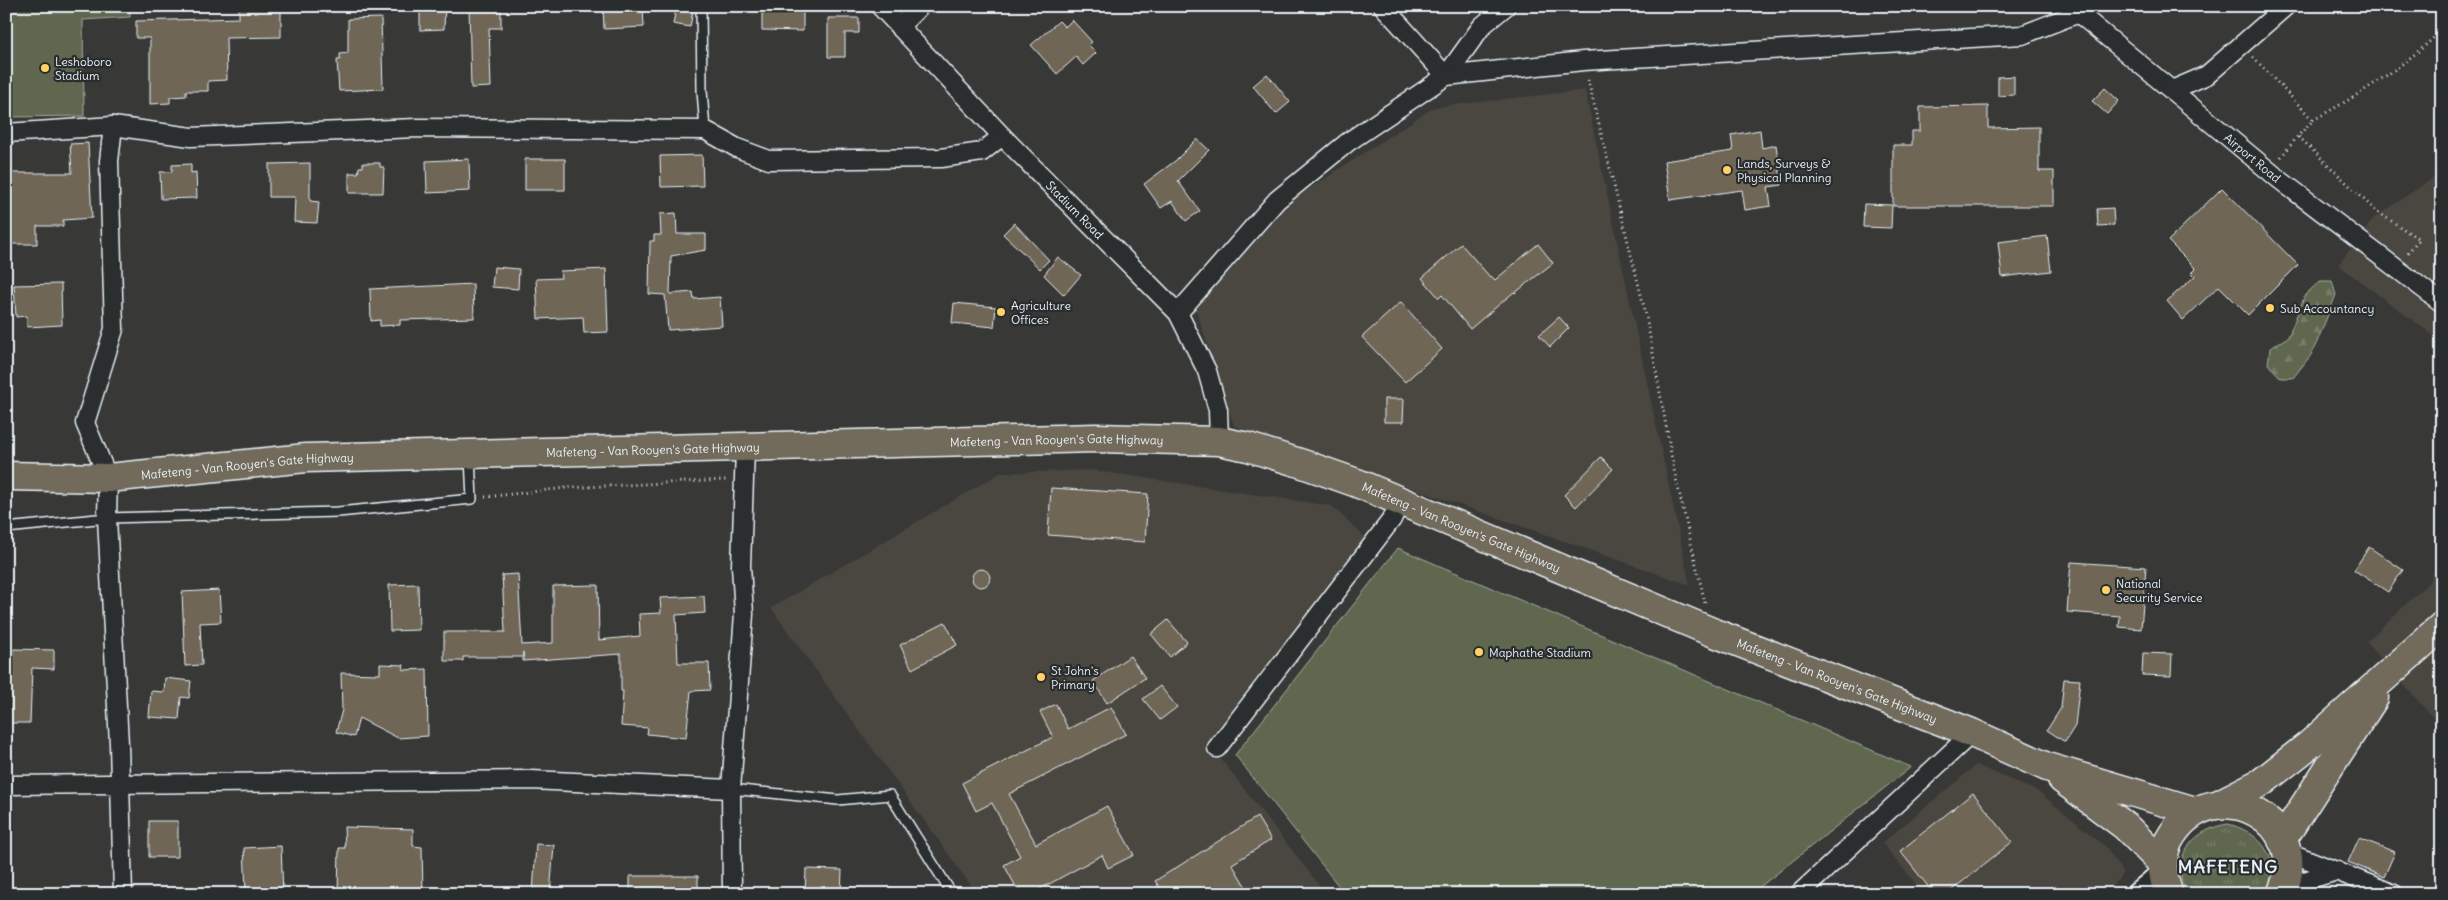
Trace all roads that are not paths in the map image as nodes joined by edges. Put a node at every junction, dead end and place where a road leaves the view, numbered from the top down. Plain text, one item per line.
1 (701, 6) edge
2 (880, 6) edge
3 (920, 6) edge
4 (1383, 6) edge
5 (1506, 6) edge
6 (2286, 6) edge
7 (2075, 10) edge
8 (899, 27) junction
9 (1446, 76) junction
10 (2172, 90) junction
11 (113, 126) junction
12 (705, 130) junction
13 (6, 133) edge
14 (1002, 136) junction
15 (2442, 303) edge
16 (1178, 313) junction
17 (1219, 441) junction
18 (746, 449) junction
19 (470, 454) junction
20 (6, 476) edge
21 (108, 478) junction
22 (1400, 501) junction
23 (107, 518) junction
24 (6, 528) edge
25 (2442, 626) edge
26 (2394, 667) junction
27 (1972, 733) junction
28 (1217, 748) dead end
29 (2047, 767) junction
30 (120, 783) junction
31 (6, 784) edge
32 (731, 790) junction
33 (2207, 807) junction
34 (2284, 845) junction
35 (2337, 871) junction
36 (2165, 876) edge
37 (2282, 890) edge
38 (123, 894) edge
39 (732, 894) edge
40 (952, 894) edge
41 (1799, 894) edge
42 (2137, 894) edge
43 (2394, 894) edge

1 - 12 lane
2 - 8 street, Stadium Road
3 - 8 street
4 - 9 street
5 - 9 street
6 - 10 street
7 - 9 street
7 - 10 street, Airport Road
8 - 14 street, Stadium Road
9 - 16 street
10 - 15 street, Airport Road
11 - 12 street
11 - 13 street
11 - 21 street
12 - 14 street
14 - 16 street, Stadium Road
16 - 17 street, Stadium Road
17 - 18 main road, Mafeteng - Van Rooyen's Gate Highway
17 - 22 main road, Mafeteng - Van Rooyen's Gate Highway
18 - 19 main road, Mafeteng - Van Rooyen's Gate Highway
18 - 32 street
19 - 21 main road, Mafeteng - Van Rooyen's Gate Highway
19 - 23 lane
20 - 21 main road, Mafeteng - Van Rooyen's Gate Highway
21 - 23 street
22 - 27 main road, Mafeteng - Van Rooyen's Gate Highway
22 - 28 street
23 - 24 lane
23 - 30 street
25 - 26 main road
26 - 33 main road
26 - 34 main road
27 - 29 main road, Mafeteng - Van Rooyen's Gate Highway
27 - 41 street
29 - 33 main road, Mafeteng - Van Rooyen's Gate Highway
29 - 36 main road, Mafeteng - Van Rooyen's Gate Highway
30 - 31 street
30 - 32 street
30 - 38 street
32 - 39 street
32 - 40 lane
33 - 34 main road, Mafeteng - Van Rooyen's Gate Highway
33 - 36 main road
34 - 35 street
34 - 37 main road
35 - 37 street
35 - 43 street
36 - 42 street

